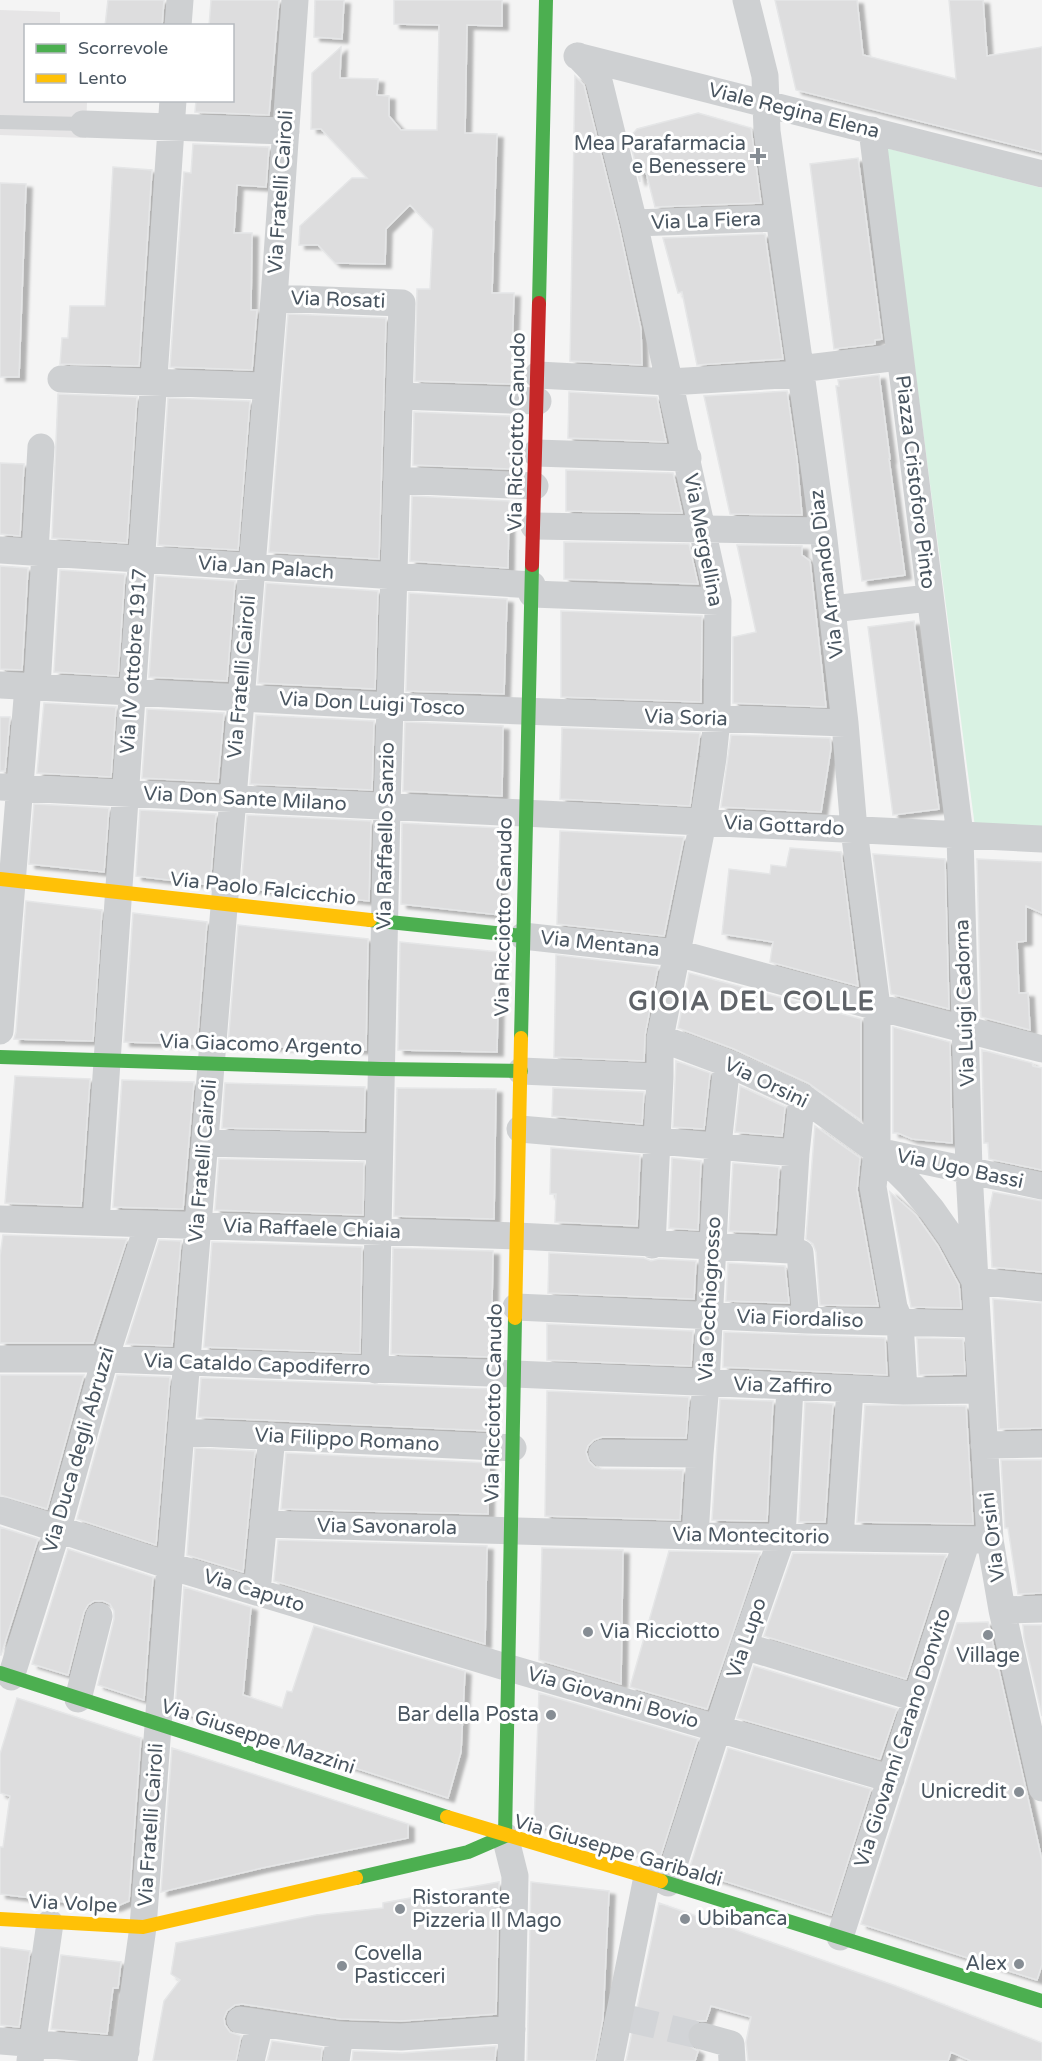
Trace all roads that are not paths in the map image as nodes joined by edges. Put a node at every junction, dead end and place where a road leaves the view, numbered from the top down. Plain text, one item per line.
1 (180, 0) edge
2 (295, 0) edge
3 (546, 0) edge
4 (746, 0) edge
5 (178, 24) edge
6 (578, 56) junction
7 (546, 61) junction
8 (766, 104) junction
9 (172, 114) edge
10 (0, 122) edge
11 (83, 124) joint
12 (286, 130) junction
13 (872, 130) junction
14 (1042, 174) edge
15 (778, 219) junction
16 (634, 223) junction
17 (274, 298) junction
18 (402, 303) joint
19 (899, 357) junction
20 (800, 372) junction
21 (61, 379) dead end
22 (154, 382) junction
23 (670, 382) junction
24 (266, 387) junction
25 (538, 388) junction
26 (399, 396) junction
27 (41, 447) dead end
28 (536, 453) junction
29 (688, 458) junction
30 (397, 480) junction
31 (535, 486) junction
32 (534, 526) junction
33 (704, 529) junction
34 (823, 531) junction
35 (0, 550) edge
36 (40, 553) junction
37 (141, 560) junction
38 (251, 567) junction
39 (393, 576) junction
40 (532, 589) junction
41 (929, 598) junction
42 (718, 601) junction
43 (832, 609) junction
44 (0, 685) edge
45 (33, 687) junction
46 (132, 692) junction
47 (240, 697) junction
48 (390, 706) junction
49 (528, 712) junction
50 (717, 719) junction
51 (844, 723) junction
52 (11, 788) edge
53 (126, 793) junction
54 (233, 799) junction
55 (387, 806) junction
56 (526, 813) junction
57 (703, 822) junction
58 (854, 830) junction
59 (960, 835) junction
60 (1042, 839) edge
61 (6, 880) edge
62 (118, 893) junction
63 (224, 905) junction
64 (384, 922) junction
65 (523, 936) junction
66 (677, 953) junction
67 (878, 1007) junction
68 (966, 1030) junction
69 (0, 1031) edge
70 (660, 1038) junction
71 (1042, 1049) edge
72 (0, 1057) edge
73 (107, 1060) junction
74 (211, 1063) junction
75 (727, 1063) junction
76 (382, 1069) junction
77 (521, 1071) junction
78 (660, 1077) junction
79 (802, 1097) junction
80 (519, 1129) junction
81 (657, 1140) junction
82 (205, 1143) junction
83 (718, 1145) junction
84 (380, 1147) junction
85 (877, 1151) junction
86 (796, 1153) junction
87 (969, 1171) junction
88 (1042, 1186) edge
89 (0, 1219) edge
90 (96, 1222) junction
91 (148, 1224) junction
92 (198, 1226) junction
93 (378, 1232) junction
94 (517, 1236) junction
95 (652, 1245) junction
96 (713, 1246) junction
97 (790, 1250) junction
98 (975, 1281) junction
99 (1042, 1288) edge
100 (516, 1307) junction
101 (710, 1315) junction
102 (806, 1320) junction
103 (900, 1322) junction
104 (977, 1324) junction
105 (0, 1359) edge
106 (105, 1359) junction
107 (186, 1362) junction
108 (375, 1370) junction
109 (514, 1374) junction
110 (706, 1383) junction
111 (790, 1387) junction
112 (850, 1389) junction
113 (980, 1390) junction
114 (904, 1391) junction
115 (181, 1432) junction
116 (272, 1436) junction
117 (1042, 1444) edge
118 (984, 1445) junction
119 (513, 1448) junction
120 (602, 1453) dead end
121 (700, 1454) junction
122 (0, 1510) edge
123 (263, 1524) junction
124 (58, 1528) junction
125 (511, 1530) junction
126 (695, 1536) junction
127 (782, 1537) junction
128 (840, 1538) junction
129 (979, 1540) junction
130 (170, 1566) junction
131 (257, 1591) junction
132 (1042, 1609) edge
133 (1002, 1610) junction
134 (99, 1616) dead end
135 (744, 1646) junction
136 (508, 1668) junction
137 (5, 1675) edge
138 (916, 1698) junction
139 (78, 1699) junction
140 (158, 1725) junction
141 (718, 1728) junction
142 (1036, 1735) edge
143 (891, 1779) junction
144 (1042, 1788) edge
145 (505, 1836) junction
146 (658, 1880) junction
147 (0, 1919) edge
148 (50, 1923) junction
149 (143, 1928) junction
150 (840, 1937) junction
151 (1042, 2001) edge
152 (512, 2029) junction
153 (702, 2036) tunnel mouth
154 (0, 2041) edge
155 (338, 2048) edge
156 (32, 2052) edge
157 (125, 2056) edge
158 (251, 2061) edge
159 (511, 2061) edge
160 (610, 2061) edge
161 (732, 2061) edge

1 - 5 street
2 - 12 street, Via Fratelli Cairoli
3 - 7 main road, Via Ricciotto Canudo
4 - 8 street, Via Armando Diaz
6 - 7 street, Viale Regina Elena
6 - 8 street, Viale Regina Elena
6 - 16 street, Via Mergellina
7 - 25 main road, Via Ricciotto Canudo
8 - 13 street, Viale Regina Elena
8 - 15 street, Via Armando Diaz
9 - 11 street
9 - 12 street
9 - 22 street, Via IV ottobre 1917
10 - 11 lane
12 - 17 street, Via Fratelli Cairoli
13 - 14 street, Viale Regina Elena
13 - 19 street, Piazza Cristoforo Pinto
15 - 16 street, Via La Fiera
15 - 20 street, Via Armando Diaz
16 - 23 street, Via Mergellina
17 - 18 street, Via Rosati
17 - 24 street, Via Fratelli Cairoli
18 - 26 street, Via Raffaello Sanzio
19 - 20 street
19 - 41 street, Piazza Cristoforo Pinto
20 - 23 street
20 - 34 street, Via Armando Diaz
21 - 22 street
22 - 24 street
22 - 37 street, Via IV ottobre 1917
23 - 25 street
23 - 29 street, Via Mergellina
24 - 38 street, Via Fratelli Cairoli
25 - 26 street
25 - 28 main road, Via Ricciotto Canudo
26 - 30 street, Via Raffaello Sanzio
27 - 36 street
28 - 29 street
28 - 31 main road, Via Ricciotto Canudo
29 - 33 street, Via Mergellina
30 - 31 street
30 - 39 street, Via Raffaello Sanzio
31 - 32 main road, Via Ricciotto Canudo
32 - 33 street
32 - 40 main road, Via Ricciotto Canudo
33 - 34 street
33 - 42 street, Via Mergellina
34 - 43 street, Via Armando Diaz
35 - 36 street, Via Jan Palach
36 - 37 street, Via Jan Palach
36 - 45 street
37 - 38 street, Via Jan Palach
37 - 46 street, Via IV ottobre 1917
38 - 39 street, Via Jan Palach
38 - 47 street, Via Fratelli Cairoli
39 - 40 street, Via Jan Palach
39 - 48 street, Via Raffaello Sanzio
40 - 42 street, Via Jan Palach
40 - 49 main road, Via Ricciotto Canudo
41 - 43 street
41 - 59 street, Piazza Cristoforo Pinto
42 - 50 street, Via Mergellina
43 - 51 street, Via Armando Diaz
44 - 45 street, Via Don Luigi Tosco
45 - 46 street, Via Don Luigi Tosco
45 - 52 street
46 - 47 street, Via Don Luigi Tosco
46 - 53 street, Via IV ottobre 1917
47 - 48 street, Via Don Luigi Tosco
47 - 54 street, Via Fratelli Cairoli
48 - 49 street, Via Don Luigi Tosco
48 - 55 street, Via Raffaello Sanzio
49 - 50 street, Via Soria
49 - 56 main road, Via Ricciotto Canudo
50 - 51 street, Via Soria
50 - 57 street, Via Mergellina
51 - 58 street, Via Armando Diaz
52 - 53 street, Via Don Sante Milano
52 - 61 street
53 - 54 street, Via Don Sante Milano
53 - 62 street, Via IV ottobre 1917
54 - 55 street, Via Don Sante Milano
54 - 63 street, Via Fratelli Cairoli
55 - 56 street, Via Don Sante Milano
55 - 64 street, Via Raffaello Sanzio
56 - 57 street, Via Gottardo
56 - 65 main road, Via Ricciotto Canudo
57 - 58 street, Via Gottardo
57 - 66 street, Via Mergellina
58 - 59 street, Via Gottardo
58 - 67 street, Via Armando Diaz
59 - 60 street, Via Gottardo
59 - 68 street, Via Luigi Cadorna
61 - 62 main road, Via Paolo Falcicchio
61 - 69 street
62 - 63 main road, Via Paolo Falcicchio
62 - 73 street, Via IV ottobre 1917
63 - 64 main road, Via Paolo Falcicchio
63 - 74 street, Via Fratelli Cairoli
64 - 65 main road, Via Paolo Falcicchio
64 - 76 street, Via Raffaello Sanzio
65 - 66 street, Via Mentana
65 - 77 main road, Via Ricciotto Canudo
66 - 67 street, Via Mentana
66 - 70 street, Via Mergellina
67 - 68 street, Via Mentana
67 - 85 street, Via Armando Diaz
68 - 71 street, Via Mentana
68 - 87 street, Via Luigi Cadorna
70 - 75 street, Via Orsini
70 - 78 street, Via Mergellina
72 - 73 main road, Via Giacomo Argento
73 - 74 main road, Via Giacomo Argento
73 - 90 street, Via IV ottobre 1917
74 - 76 main road, Via Giacomo Argento
74 - 82 street, Via Fratelli Cairoli
75 - 79 street, Via Orsini
75 - 83 street, Via Occhiogrosso
76 - 77 main road, Via Giacomo Argento
76 - 84 street, Via Raffaello Sanzio
77 - 78 street
77 - 80 main road, Via Ricciotto Canudo
78 - 81 street, Via Mergellina
79 - 85 street, Via Orsini
79 - 86 street
80 - 81 street
80 - 94 main road, Via Ricciotto Canudo
81 - 83 street
81 - 95 street, Via Mergellina
82 - 84 street
82 - 92 street, Via Fratelli Cairoli
83 - 86 street
83 - 96 street, Via Occhiogrosso
84 - 93 street, Via Raffaello Sanzio
85 - 87 street, Via Ugo Bassi
85 - 98 street, Via Orsini
85 - 103 street, Via Armando Diaz
86 - 97 street
87 - 88 street, Via Ugo Bassi
87 - 98 street, Via Orsini
89 - 90 street, Via Raffaele Chiaia
90 - 91 street, Via Raffaele Chiaia
91 - 92 street, Via Raffaele Chiaia
91 - 106 street, Via Duca degli Abruzzi
92 - 93 street, Via Raffaele Chiaia
92 - 107 street, Via Fratelli Cairoli
93 - 94 street, Via Raffaele Chiaia
93 - 108 street, Via Raffaello Sanzio
94 - 95 street, Via Raffaele Chiaia
94 - 100 main road, Via Ricciotto Canudo
95 - 96 street, Via Raffaele Chiaia
96 - 97 street, Via Raffaele Chiaia
96 - 101 street, Via Occhiogrosso
97 - 102 street
98 - 99 street
98 - 104 street, Via Orsini
100 - 101 street, Via Fiordaliso
100 - 109 main road, Via Ricciotto Canudo
101 - 102 street, Via Fiordaliso
101 - 110 street, Via Occhiogrosso
102 - 103 street, Via Fiordaliso
103 - 104 street, Via Fiordaliso
103 - 114 street, Via Armando Diaz
104 - 113 street, Via Orsini
105 - 106 street, Via Cataldo Capodiferro
106 - 107 street, Via Cataldo Capodiferro
106 - 124 street, Via Duca degli Abruzzi
107 - 108 street, Via Cataldo Capodiferro
107 - 115 street, Via Fratelli Cairoli
108 - 109 street, Via Cataldo Capodiferro
109 - 110 street, Via Zaffiro
109 - 119 main road, Via Ricciotto Canudo
110 - 111 street, Via Zaffiro
110 - 121 street, Via Occhiogrosso
111 - 112 street, Via Zaffiro
111 - 127 street, Via Lupo
112 - 114 street, Via Zaffiro
112 - 128 street
113 - 114 street, Via Zaffiro
113 - 118 street, Via Orsini
115 - 116 street, Via Filippo Romano
115 - 130 street, Via Fratelli Cairoli
116 - 119 street, Via Filippo Romano
116 - 123 street
117 - 118 street
118 - 129 street, Via Orsini
119 - 125 main road, Via Ricciotto Canudo
120 - 121 street
121 - 126 street, Via Occhiogrosso
122 - 124 street, Via Caputo
123 - 125 street, Via Savonarola
123 - 131 street
124 - 130 street, Via Caputo
124 - 137 street, Via Duca degli Abruzzi
125 - 126 street, Via Montecitorio
125 - 136 main road, Via Ricciotto Canudo
126 - 127 street, Via Montecitorio
127 - 128 street, Via Montecitorio
127 - 135 street, Via Lupo
128 - 129 street, Via Montecitorio
129 - 133 street, Via Orsini
129 - 138 street, Via Giovanni Carano Donvito
130 - 131 street, Via Caputo
130 - 140 street, Via Fratelli Cairoli
131 - 136 street, Via Caputo
132 - 133 street
133 - 142 street, Via Orsini
134 - 139 street
135 - 138 street
135 - 141 street, Via Lupo
136 - 141 street, Via Giovanni Bovio
136 - 145 main road, Via Ricciotto Canudo
137 - 139 main road, Via Giuseppe Mazzini
138 - 143 street, Via Giovanni Carano Donvito
139 - 140 main road, Via Giuseppe Mazzini
140 - 145 main road, Via Giuseppe Mazzini
140 - 149 street, Via Fratelli Cairoli
141 - 143 street, Via Giovanni Bovio
141 - 146 street, Via Lupo
142 - 144 street, Via Orsini
143 - 150 street, Via Giovanni Carano Donvito
145 - 146 main road, Via Giuseppe Garibaldi
145 - 149 main road, Via Giuseppe Garibaldi
145 - 152 street
146 - 150 main road, Via Giuseppe Garibaldi
146 - 160 street, Via Lupo
147 - 148 main road, Via Volpe
148 - 149 main road, Via Volpe
148 - 156 street
149 - 157 street, Via Fratelli Cairoli
150 - 151 main road, Via Giuseppe Garibaldi
152 - 155 street
152 - 159 street
153 - 161 street
154 - 156 street
155 - 158 street
156 - 157 street

